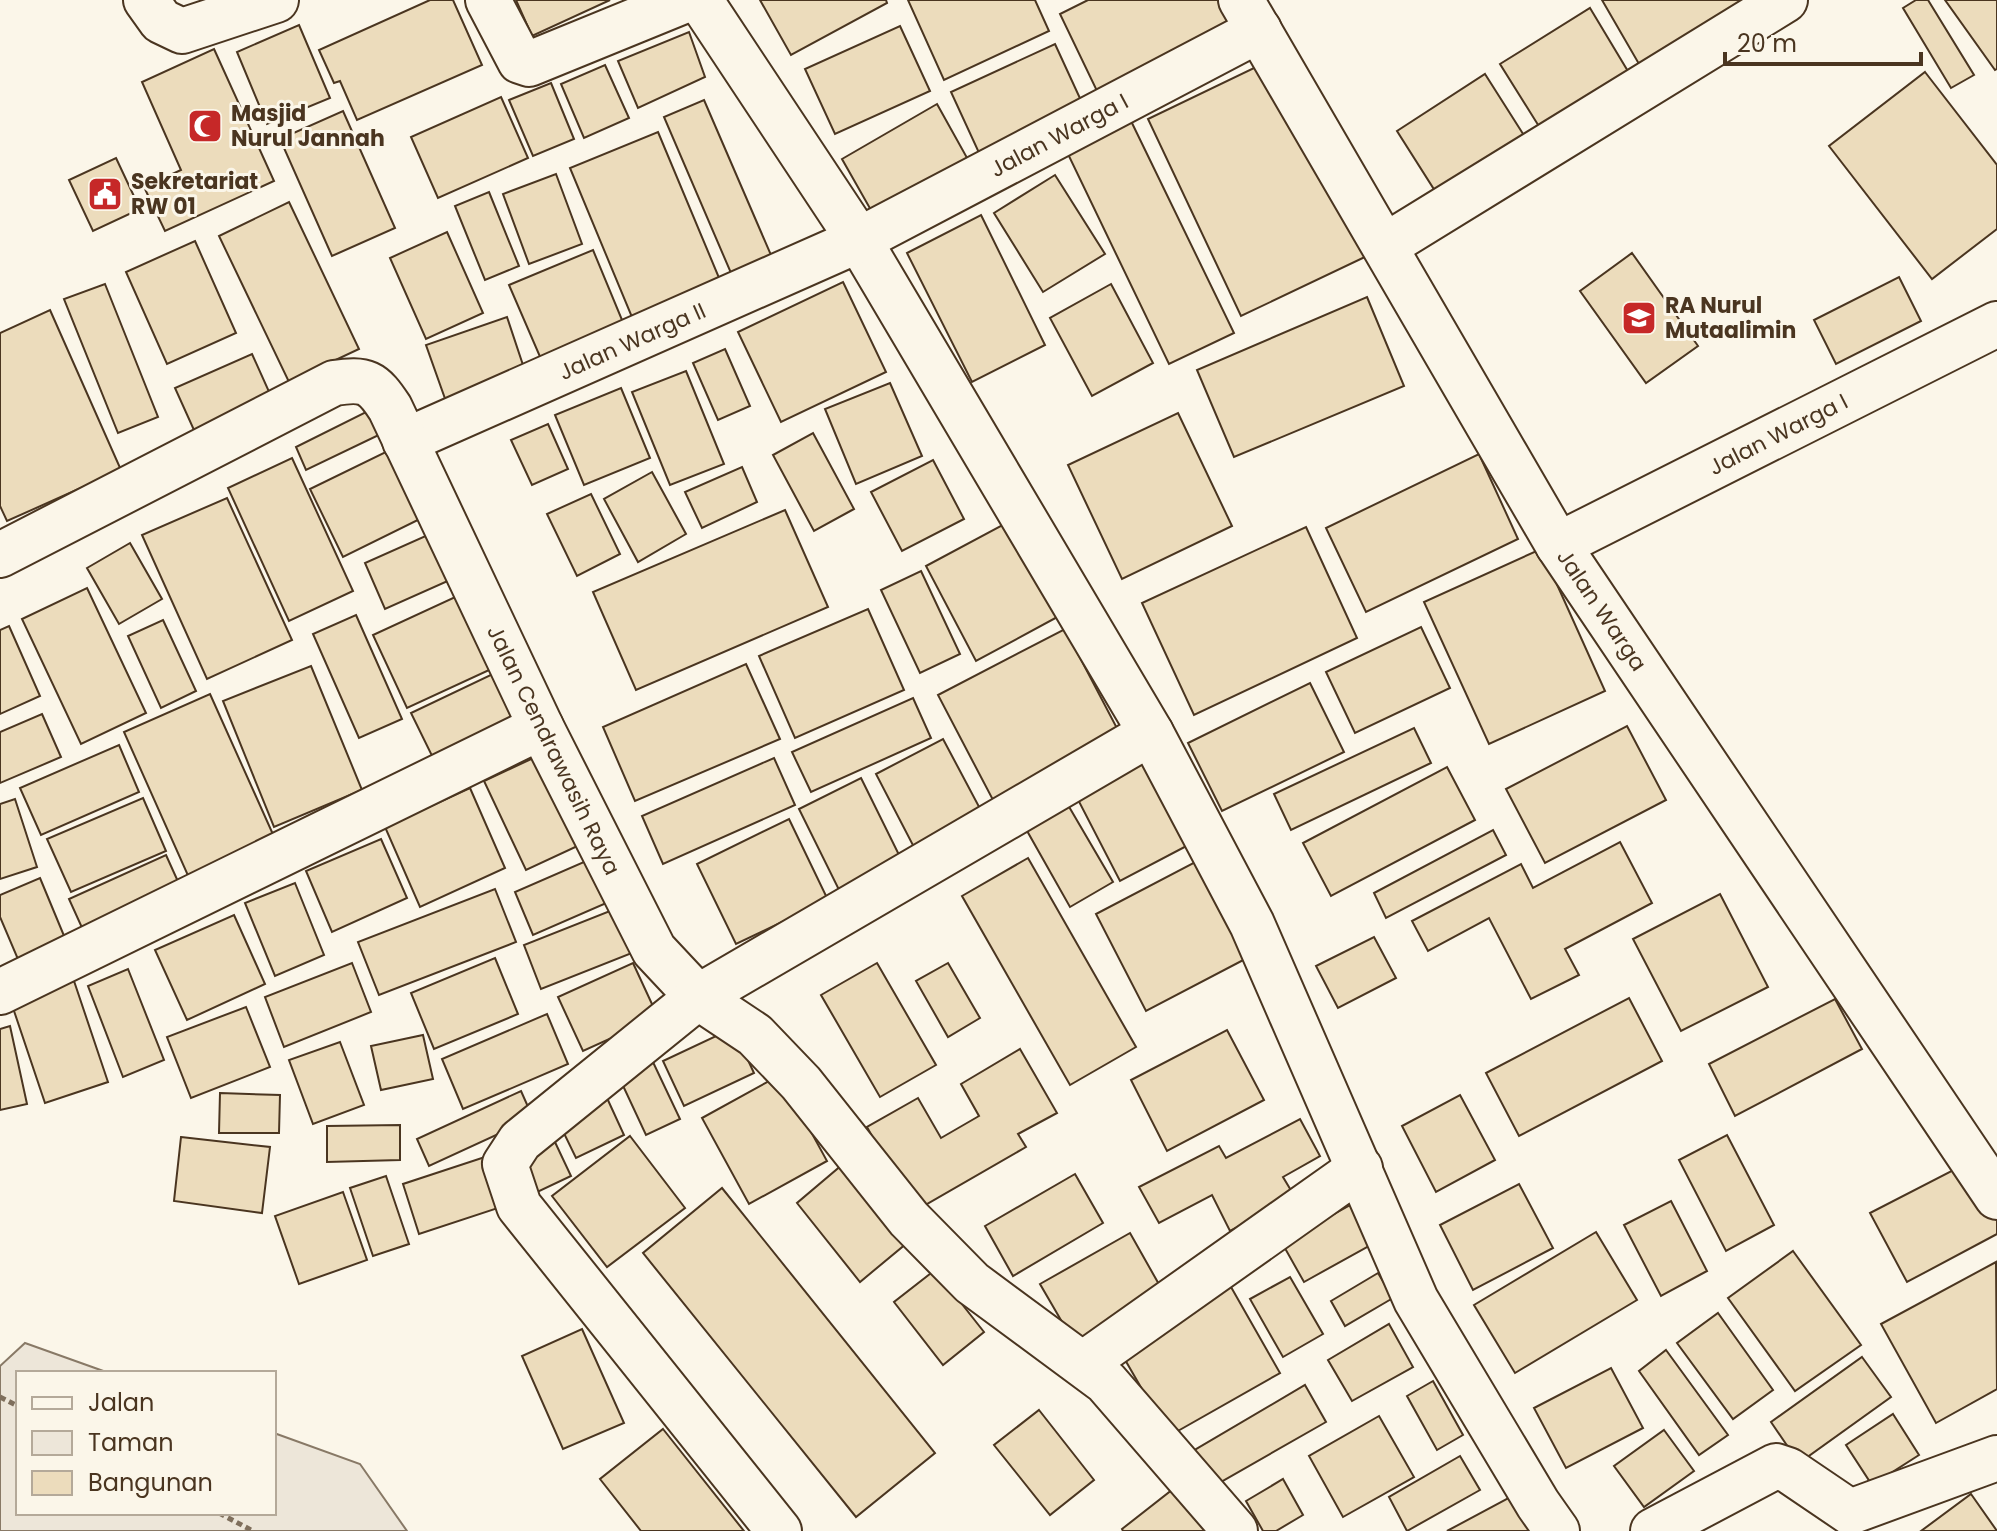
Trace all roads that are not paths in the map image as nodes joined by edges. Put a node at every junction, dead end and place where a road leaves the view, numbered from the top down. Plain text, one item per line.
1 (146, 0) edge
2 (276, 0) edge
3 (488, 0) edge
4 (686, 0) edge
5 (700, 0) edge
6 (1785, 0) edge
7 (1250, 15) edge
8 (859, 240) junction
9 (1385, 246) junction
10 (1997, 324) edge
11 (405, 441) junction
12 (1558, 545) junction
13 (0, 555) edge
14 (541, 727) junction
15 (1151, 733) junction
16 (0, 992) edge
17 (698, 997) junction
18 (1360, 1168) junction
19 (1997, 1197) edge
20 (1083, 1364) junction
21 (1997, 1458) edge
22 (779, 1531) edge
23 (1235, 1531) edge
24 (1557, 1531) edge
25 (1653, 1531) edge

1 - 2 street
3 - 4 street
5 - 8 street
6 - 9 street
7 - 8 street, Jalan Warga I
7 - 9 street, Jalan Warga
8 - 11 street, Jalan Warga II
8 - 15 street
9 - 12 street, Jalan Warga
10 - 12 street, Jalan Warga I
11 - 13 street, Jalan Cendrawasih Raya
11 - 14 street, Jalan Cendrawasih Raya
12 - 19 street, Jalan Warga
14 - 16 street
14 - 17 street, Jalan Cendrawasih Raya
15 - 17 street
15 - 18 street
17 - 20 street, Jalan Cendrawasih Raya
17 - 22 street
18 - 20 street
18 - 24 street
20 - 23 street, Jalan Cendrawasih Raya
21 - 25 street

